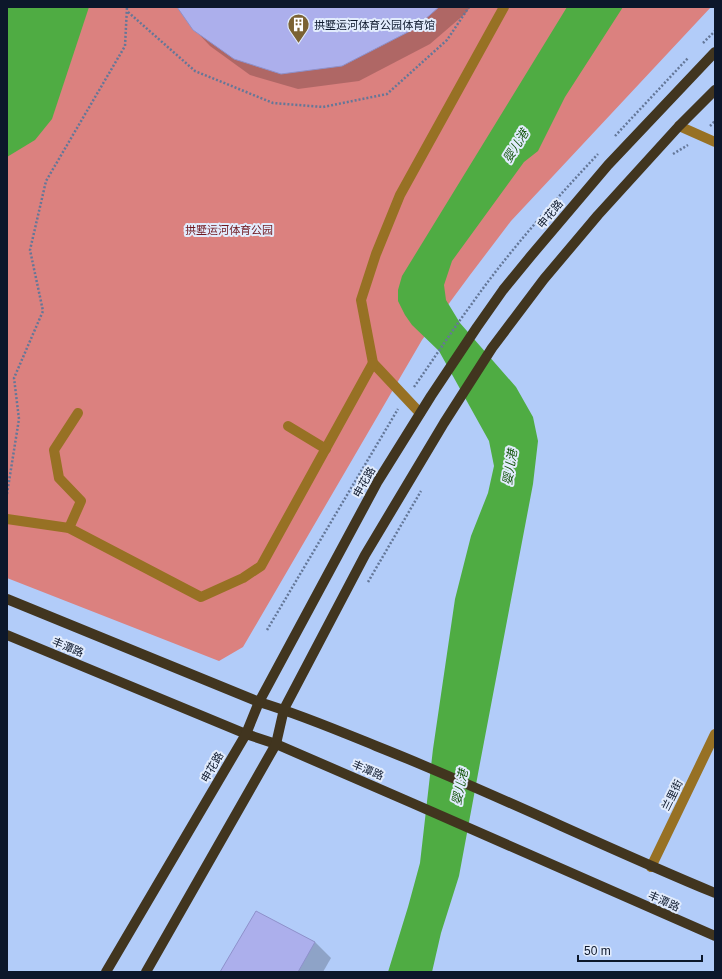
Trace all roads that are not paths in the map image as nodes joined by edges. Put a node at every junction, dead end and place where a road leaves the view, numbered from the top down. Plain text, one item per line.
1 (504, 7) edge
2 (715, 52) edge
3 (715, 90) edge
4 (679, 126) junction
5 (715, 142) edge
6 (373, 364) junction
7 (78, 413) dead end
8 (420, 413) junction
9 (288, 426) dead end
10 (326, 449) junction
11 (7, 519) edge
12 (69, 528) junction
13 (7, 599) edge
14 (7, 635) edge
15 (259, 702) junction
16 (284, 709) junction
17 (246, 734) junction
18 (715, 734) edge
19 (276, 744) junction
20 (651, 867) junction
21 (715, 893) edge
22 (715, 936) edge
23 (106, 972) edge
24 (146, 972) edge

1 - 6 street
2 - 8 main road, 申花路
3 - 4 main road
4 - 5 street
4 - 16 main road
6 - 8 street
6 - 10 street
7 - 12 street
8 - 15 main road, 申花路
9 - 10 street
10 - 12 street
11 - 12 street
13 - 15 main road, 丰潭路
14 - 17 main road, 丰潭路
15 - 16 main road, 丰潭路
15 - 17 main road, 申花路
16 - 19 main road
16 - 20 main road, 丰潭路
17 - 19 main road, 丰潭路
17 - 23 main road, 申花路
18 - 20 street, 兰里街
19 - 22 main road, 丰潭路
19 - 24 main road
20 - 21 main road, 丰潭路

